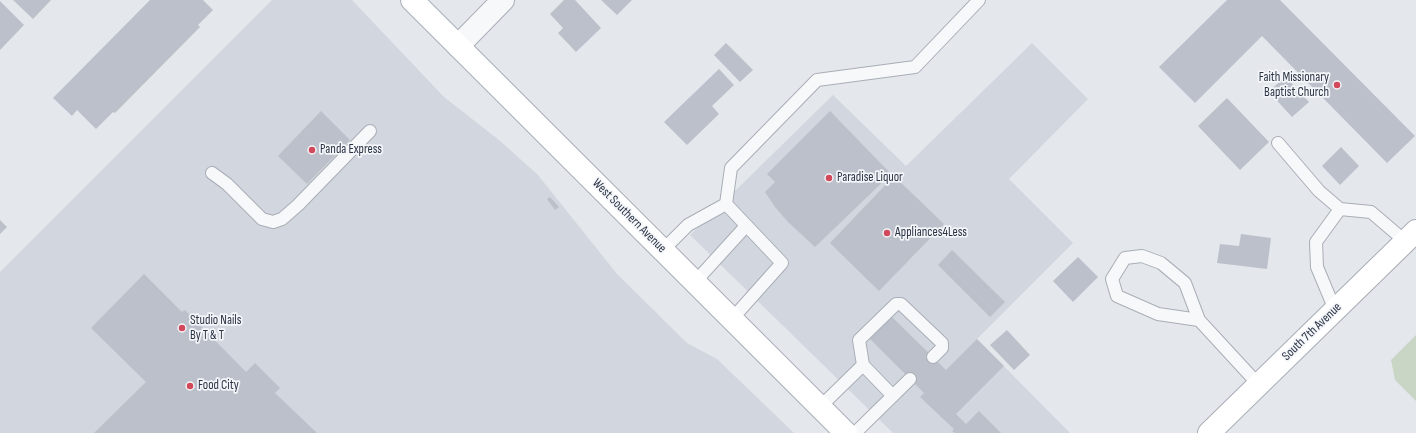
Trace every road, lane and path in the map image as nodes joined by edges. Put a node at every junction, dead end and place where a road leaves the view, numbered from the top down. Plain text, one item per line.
1 (412, 0) edge
2 (503, 0) edge
3 (979, 0) edge
4 (458, 46) junction
5 (370, 130) dead end
6 (1278, 144) dead end
7 (212, 173) dead end
8 (726, 204) junction
9 (1340, 209) junction
10 (746, 226) junction
11 (1411, 236) edge
12 (663, 250) junction
13 (695, 282) junction
14 (1335, 310) junction
15 (732, 319) junction
16 (1199, 320) junction
17 (933, 357) dead end
18 (863, 365) junction
19 (910, 379) dead end
20 (1258, 384) junction
21 (893, 396) junction
22 (820, 407) junction
23 (846, 433) edge
24 (855, 433) edge
25 (1209, 433) edge

1 - 4 main road, West Southern Avenue
2 - 4 street
3 - 8 lane
4 - 12 main road, West Southern Avenue
5 - 7 lane
6 - 9 lane
8 - 10 lane
8 - 12 lane
9 - 11 lane
9 - 14 lane
10 - 13 lane
10 - 15 lane
11 - 14 main road, South 7th Avenue
12 - 13 main road, West Southern Avenue
13 - 15 main road, West Southern Avenue
14 - 20 main road, South 7th Avenue
15 - 22 main road, West Southern Avenue
16 - 16 lane
16 - 20 lane
17 - 18 lane
18 - 21 lane
18 - 22 lane
19 - 21 lane
20 - 25 main road, South 7th Avenue
21 - 24 lane
22 - 23 main road, West Southern Avenue

